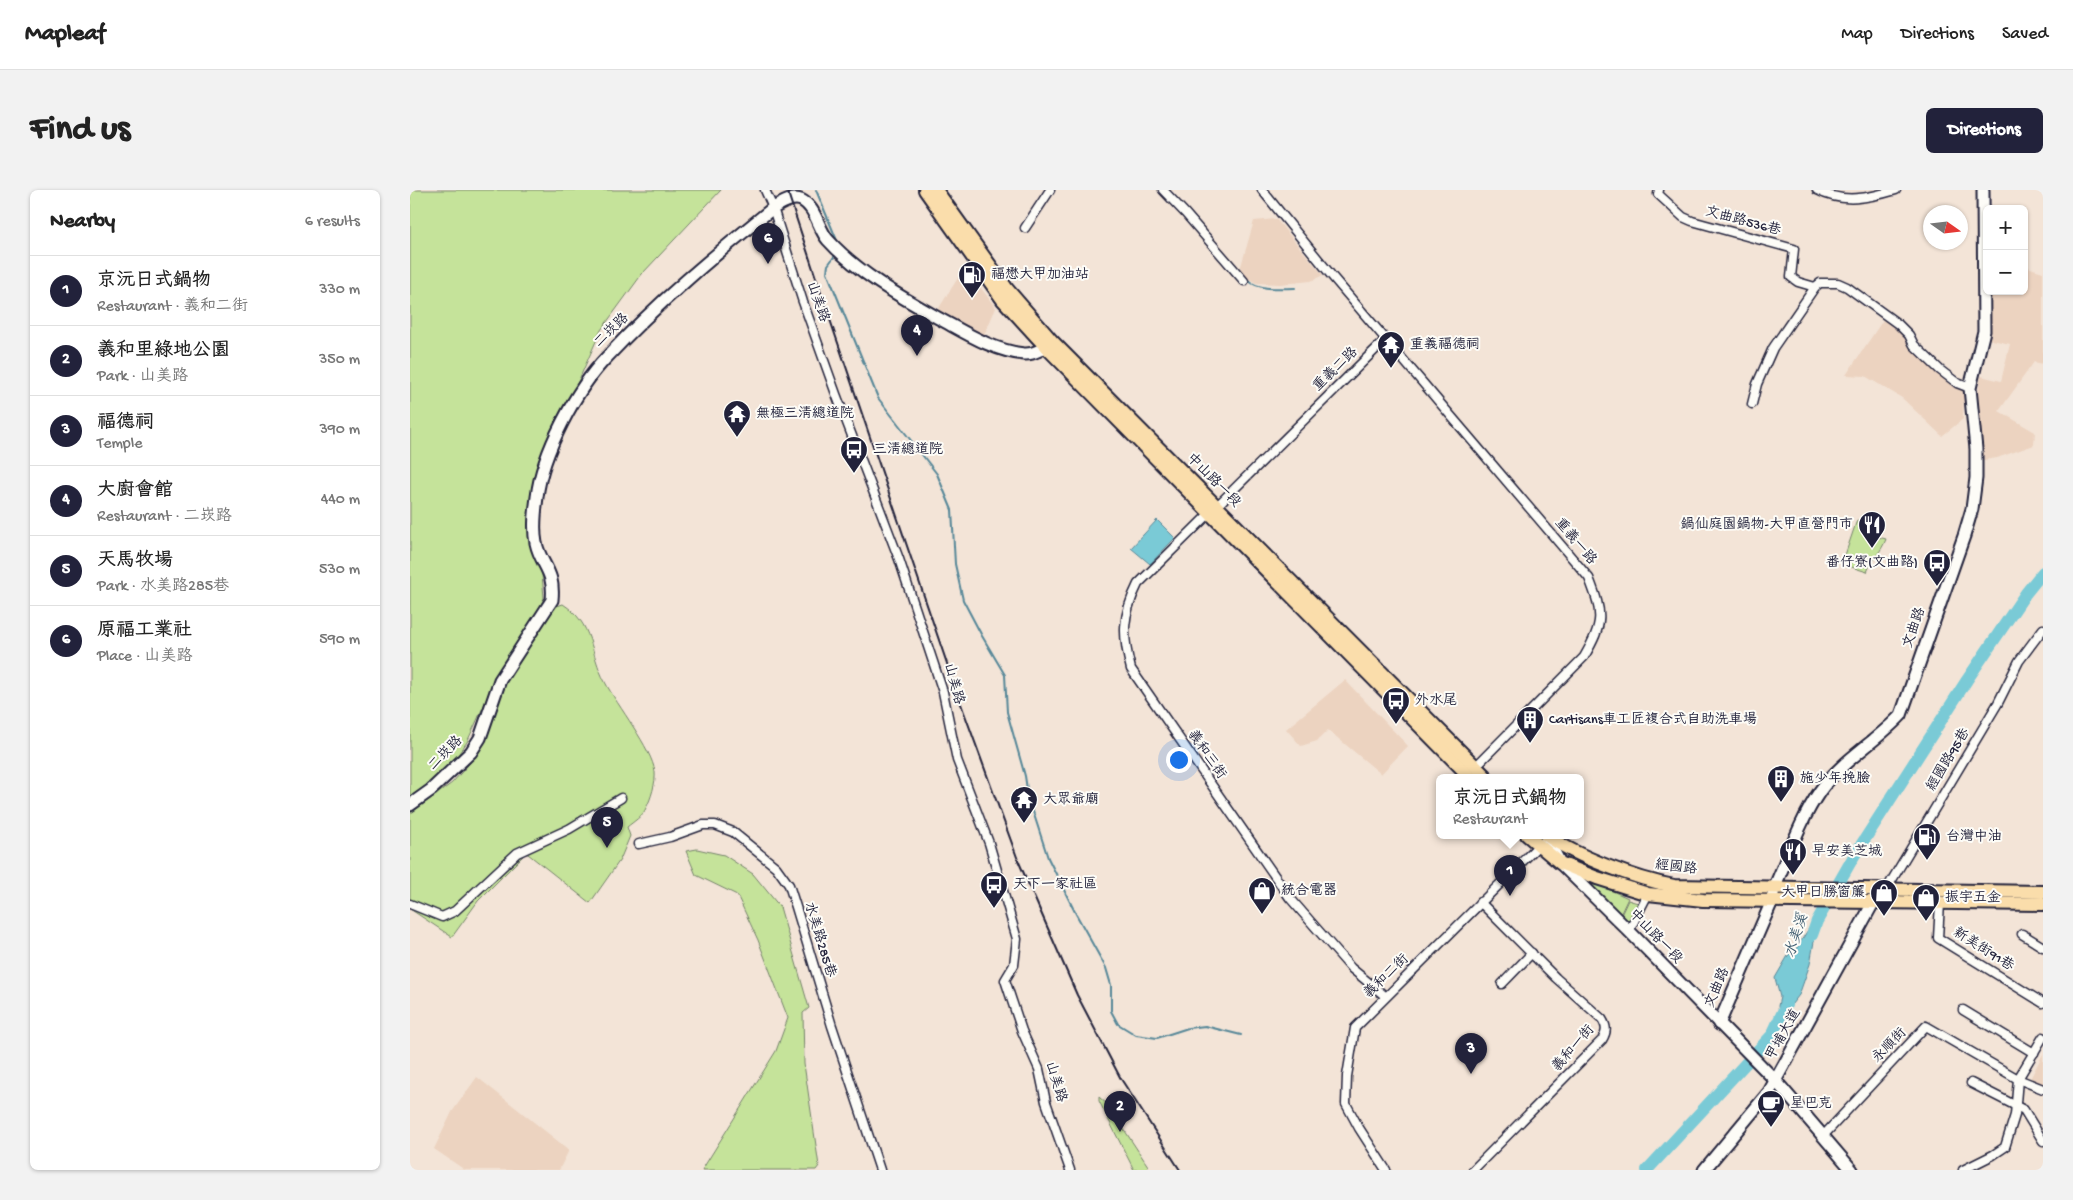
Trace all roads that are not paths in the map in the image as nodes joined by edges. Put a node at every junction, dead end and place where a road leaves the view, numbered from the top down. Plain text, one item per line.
1 (765, 190) edge
2 (925, 190) edge
3 (936, 190) edge
4 (1050, 190) edge
5 (1163, 190) edge
6 (1262, 190) edge
7 (1659, 190) edge
8 (1817, 190) edge
9 (1896, 190) edge
10 (1983, 190) edge
11 (773, 208) junction
12 (1025, 228) dead end
13 (1244, 281) dead end
14 (1815, 286) junction
15 (1386, 339) junction
16 (1049, 344) junction
17 (1970, 388) junction
18 (1752, 404) dead end
19 (1212, 509) junction
20 (2043, 629) edge
21 (1472, 772) edge
22 (621, 798) dead end
23 (410, 805) edge
24 (1544, 839) edge
25 (639, 844) dead end
26 (1560, 863) junction
27 (1886, 890) junction
28 (2043, 892) edge
29 (1648, 894) junction
30 (1773, 895) junction
31 (1480, 902) junction
32 (1873, 903) junction
33 (1940, 903) junction
34 (410, 904) edge
35 (2043, 904) edge
36 (1629, 931) junction
37 (2022, 934) dead end
38 (2043, 947) edge
39 (1532, 953) junction
40 (1502, 984) dead end
41 (1385, 996) junction
42 (2043, 1003) edge
43 (1963, 1010) dead end
44 (1719, 1024) junction
45 (2043, 1037) edge
46 (2034, 1053) junction
47 (1772, 1077) junction
48 (2018, 1079) junction
49 (1971, 1083) dead end
50 (2043, 1089) edge
51 (2016, 1108) junction
52 (1823, 1136) junction
53 (2042, 1138) edge
54 (1843, 1165) edge
55 (880, 1170) edge
56 (1070, 1170) edge
57 (1386, 1170) edge
58 (1473, 1170) edge
59 (1704, 1170) edge
60 (1852, 1170) edge
61 (1964, 1170) edge

1 - 11 street, 山美路
2 - 16 main road, 中山路一段
3 - 16 main road, 中山路一段
4 - 12 street
5 - 13 street
6 - 15 street
7 - 14 street, 文曲路536巷
8 - 9 street
10 - 17 street, 文曲路
11 - 16 street, 二崁路
11 - 23 street, 二崁路
11 - 56 street, 山美路
14 - 17 street, 文曲路536巷
14 - 18 street
15 - 19 street, 重義二路
15 - 21 street, 重義一路
16 - 19 main road, 中山路一段
17 - 30 street, 文曲路
19 - 21 main road, 中山路一段
19 - 41 street, 義和三街
20 - 27 street, 經國路95巷
22 - 34 street
24 - 26 main road, 中山路一段
24 - 30 main road, 經國路
24 - 31 street, 義和二街
25 - 55 street, 水美路285巷
26 - 29 main road, 經國路
26 - 36 street, 中山路一段
27 - 28 main road
27 - 30 main road, 經國路
27 - 32 street, 經國路95巷
29 - 30 main road, 經國路
29 - 36 street
30 - 32 main road, 經國路
30 - 44 street, 文曲路
31 - 39 street, 義和一街
31 - 41 street, 義和二街
32 - 33 main road
32 - 47 street, 甲埔大道
33 - 35 main road
33 - 42 street, 新美街91巷
36 - 44 street, 中山路一段
37 - 38 street
39 - 40 street
39 - 58 street, 義和一街
41 - 57 street, 義和二街
43 - 46 street
44 - 47 street, 中山路一段
45 - 46 street
46 - 48 street
47 - 52 street
47 - 59 street, 甲埔大道
48 - 50 street, 永順街
48 - 51 street
48 - 52 street, 永順街
49 - 51 street
51 - 53 street
51 - 61 street
52 - 54 street
54 - 60 street

